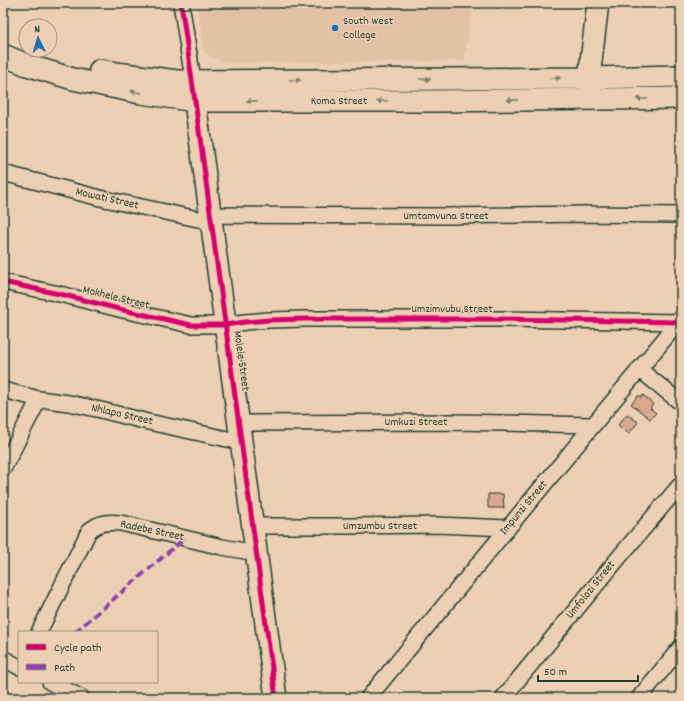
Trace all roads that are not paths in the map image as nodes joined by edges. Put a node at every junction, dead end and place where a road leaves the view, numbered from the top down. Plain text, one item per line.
1 (181, 3) edge
2 (598, 3) edge
3 (3, 39) edge
4 (18, 46) edge
5 (3, 55) edge
6 (51, 58) edge
7 (681, 76) edge
8 (589, 78) junction
9 (192, 80) junction
10 (681, 98) edge
11 (590, 99) junction
12 (195, 101) junction
13 (3, 173) edge
14 (681, 215) edge
15 (211, 219) junction
16 (3, 282) edge
17 (680, 320) edge
18 (226, 325) junction
19 (639, 369) junction
20 (3, 390) edge
21 (39, 399) junction
22 (681, 403) edge
23 (593, 425) junction
24 (240, 432) junction
25 (3, 469) edge
26 (681, 484) edge
27 (252, 526) junction
28 (508, 528) junction
29 (256, 553) junction
30 (39, 631) edge
31 (681, 647) edge
32 (3, 658) edge
33 (18, 666) edge
34 (52, 683) edge
35 (82, 698) edge
36 (276, 698) edge
37 (368, 698) edge
38 (503, 698) edge
39 (639, 698) edge

1 - 9 street, Molele Street
2 - 8 main road
3 - 4 main road, Koma Street
12 -> 5 main road, Koma Street
6 - 9 main road, Koma Street
7 - 8 main road, Koma Street
9 -> 8 main road, Koma Street
8 - 11 main road
9 - 12 main road, Molele Street
10 -> 11 main road, Koma Street
11 -> 12 main road, Koma Street
12 - 15 main road, Molele Street
13 - 15 street, Mowati Street
14 - 15 street, Umtamvuna Street
15 - 18 main road, Molele Street
16 - 18 street, Mokhele Street
17 - 18 street, Umzimvubu Street
17 - 19 street, Impunzi Street
18 - 24 main road, Molele Street
19 - 22 street
19 - 23 street, Impunzi Street
20 - 21 street, Nhlapo Street
21 - 24 street, Nhlapo Street
21 - 25 street
23 - 24 street, Umkuzi Street
23 - 28 street, Impunzi Street
24 - 27 main road, Molele Street
26 - 38 street, Umfolozi Street
27 - 28 street, Umzumbu Street
27 - 29 main road, Molele Street
28 - 37 street, Impunzi Street
29 - 30 street, Radebe Street
29 - 36 main road, Molele Street
31 - 39 street
32 - 33 street
34 - 35 street

